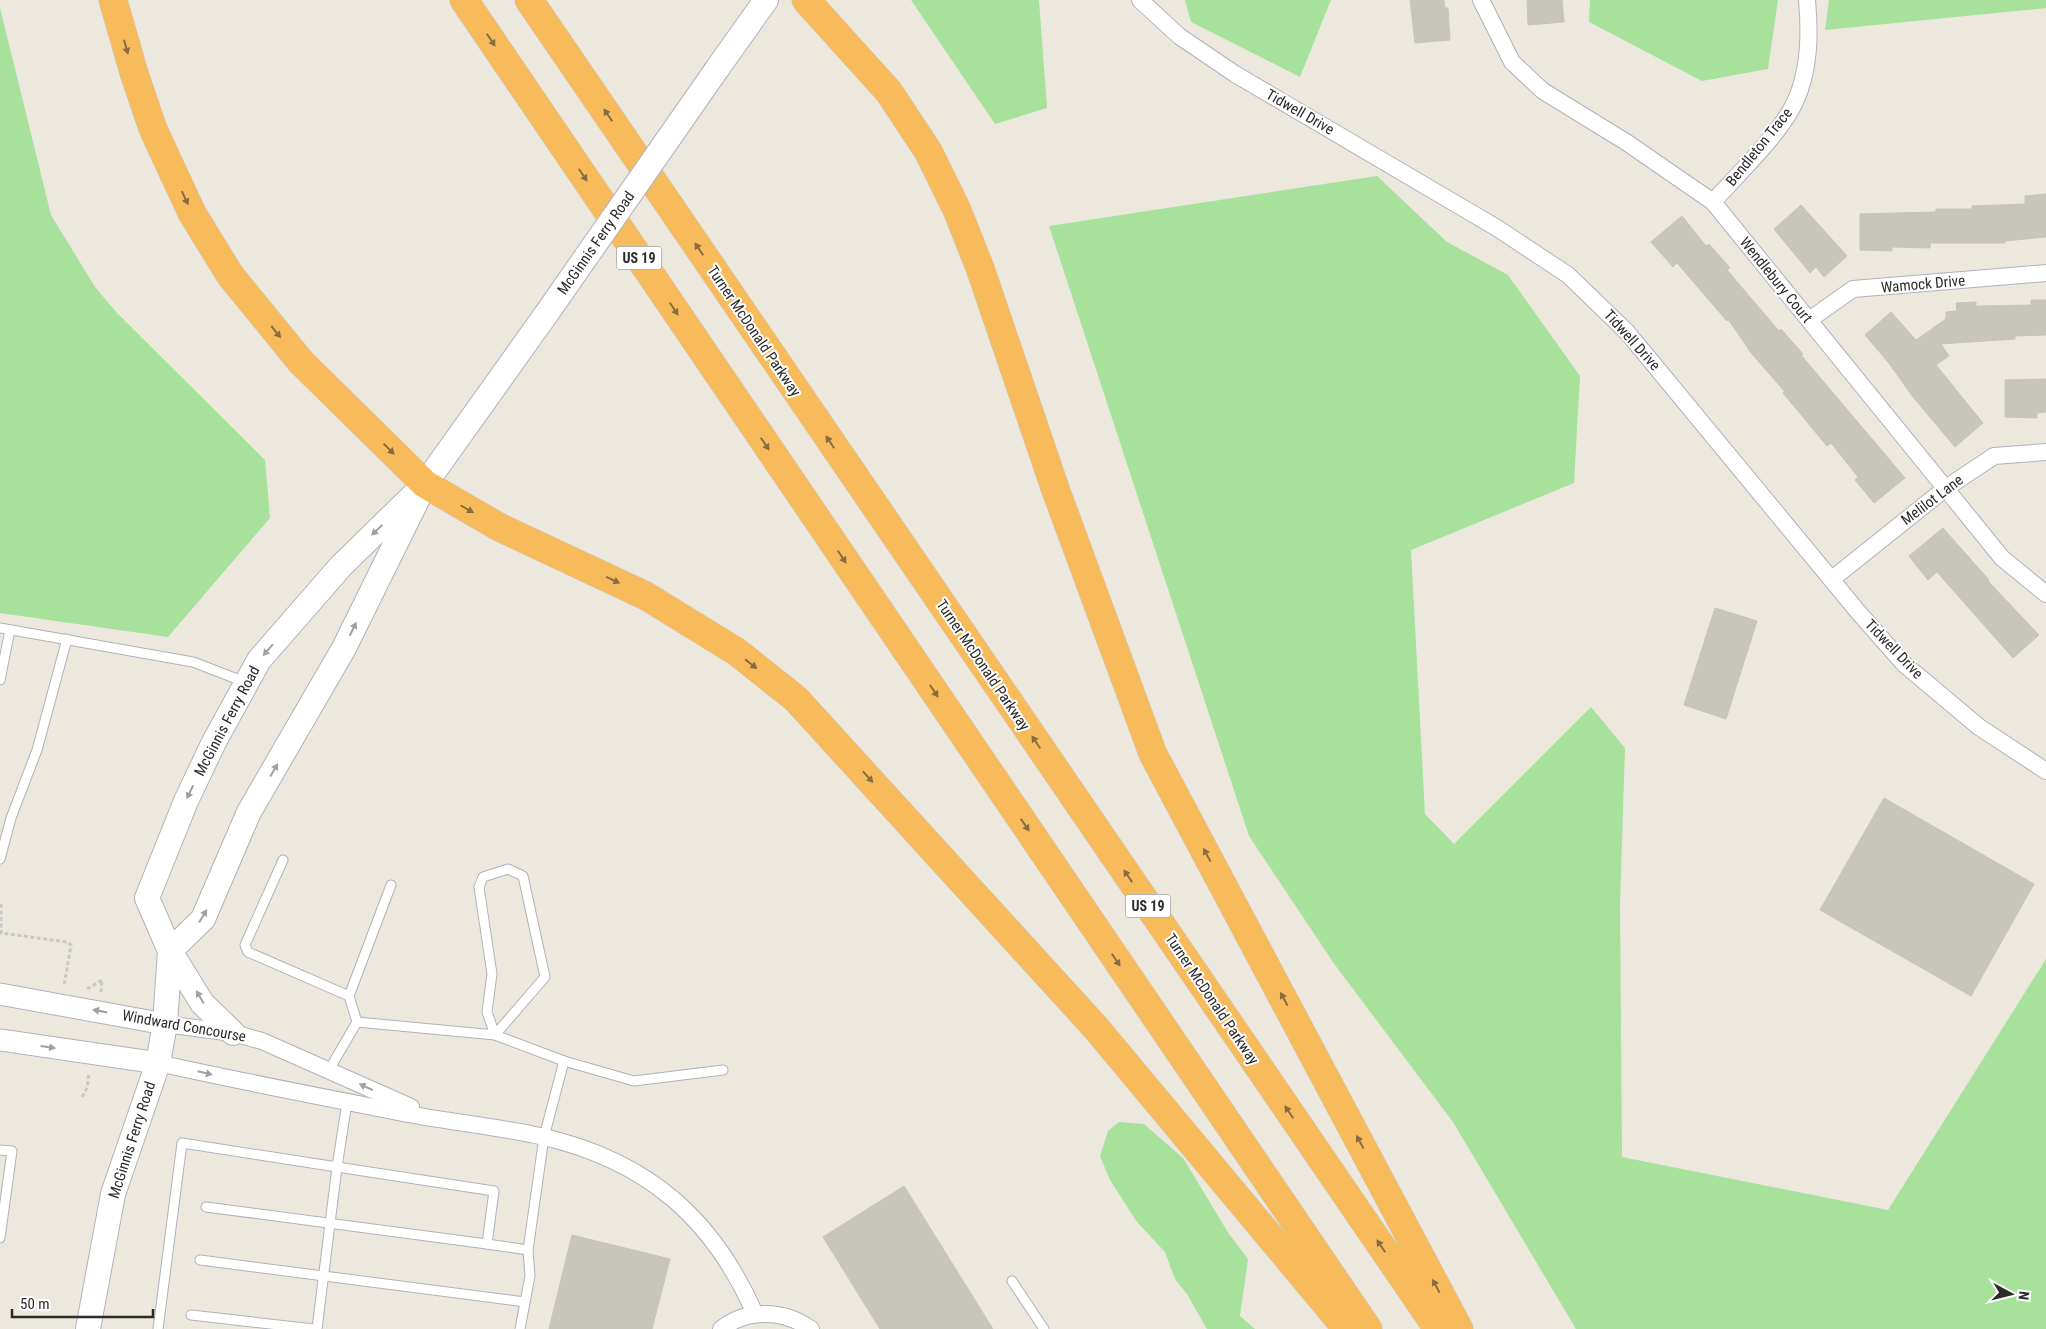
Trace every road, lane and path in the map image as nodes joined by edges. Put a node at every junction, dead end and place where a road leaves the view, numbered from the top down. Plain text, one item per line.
1 (113, 0) edge
2 (464, 0) edge
3 (529, 0) edge
4 (766, 0) edge
5 (806, 0) edge
6 (1140, 0) edge
7 (1481, 0) edge
8 (1807, 0) edge
9 (1714, 202) junction
10 (2046, 273) edge
11 (1809, 320) junction
12 (2046, 452) edge
13 (425, 484) junction
14 (1946, 488) junction
15 (1832, 579) junction
16 (2046, 594) edge
17 (0, 628) edge
18 (10, 630) junction
19 (67, 639) junction
20 (0, 680) edge
21 (246, 682) junction
22 (2046, 771) edge
23 (0, 859) edge
24 (283, 860) dead end
25 (391, 886) dead end
26 (170, 951) junction
27 (0, 994) edge
28 (349, 996) junction
29 (357, 1022) junction
30 (165, 1024) junction
31 (233, 1033) junction
32 (496, 1035) junction
33 (0, 1040) edge
34 (564, 1061) junction
35 (158, 1062) junction
36 (330, 1070) junction
37 (723, 1070) dead end
38 (346, 1102) junction
39 (444, 1120) junction
40 (544, 1137) junction
41 (0, 1150) edge
42 (337, 1167) junction
43 (206, 1207) dead end
44 (330, 1224) junction
45 (0, 1238) edge
46 (487, 1244) junction
47 (528, 1250) junction
48 (200, 1260) dead end
49 (324, 1275) junction
50 (1012, 1281) dead end
51 (525, 1302) junction
52 (755, 1314) junction
53 (191, 1315) dead end
54 (88, 1329) edge
55 (158, 1329) edge
56 (316, 1329) edge
57 (520, 1329) edge
58 (721, 1329) edge
59 (812, 1329) edge
60 (1044, 1329) edge
61 (1346, 1329) edge
62 (1368, 1329) edge
63 (1438, 1329) edge
64 (1459, 1329) edge

1 -> 13 highway
2 -> 62 highway, US 19
63 -> 3 highway, Turner McDonald Parkway / US 19
4 - 13 main road, McGinnis Ferry Road, bridge
64 -> 5 highway
6 - 15 street, Tidwell Drive
7 - 9 street, Wendlebury Court
8 - 9 street, Bendleton Trace
9 - 11 street, Wendlebury Court
10 - 11 street, Wamock Drive
11 - 14 street, Wendlebury Court
12 - 14 street, Melilot Lane
13 -> 21 main road, McGinnis Ferry Road
26 -> 13 main road, McGinnis Ferry Road
13 -> 61 highway
14 - 15 street, Melilot Lane
14 - 16 street, Wendlebury Court
15 - 22 street, Tidwell Drive
17 - 18 lane
18 - 19 lane
18 - 20 lane
19 - 21 lane
19 - 23 lane
21 -> 26 main road, McGinnis Ferry Road
24 - 28 lane
25 - 28 lane
26 - 30 main road, McGinnis Ferry Road
31 -> 26 main road
30 -> 27 street, Windward Concourse
28 - 29 lane
29 - 32 lane
29 - 36 lane
30 - 31 street, Windward Concourse
30 - 35 main road, McGinnis Ferry Road
31 - 36 street, Windward Concourse
32 - 32 lane
32 - 34 lane
33 -> 35 street, Windward Concourse
34 - 37 lane
34 - 40 lane
35 -> 38 street, Windward Concourse
35 - 54 main road, McGinnis Ferry Road
39 -> 36 street, Windward Concourse
38 - 39 street, Windward Concourse
38 - 42 lane
39 - 40 street, Windward Concourse
40 - 47 lane
40 - 52 street, Windward Concourse
41 - 45 lane
42 - 44 lane
42 - 46 lane
42 - 55 lane
43 - 44 lane
44 - 46 lane
44 - 49 lane
46 - 47 lane
47 - 51 lane
48 - 49 lane
49 - 51 lane
49 - 56 lane
50 - 60 lane
51 - 57 lane
52 - 58 street
52 - 59 street
53 - 56 lane

